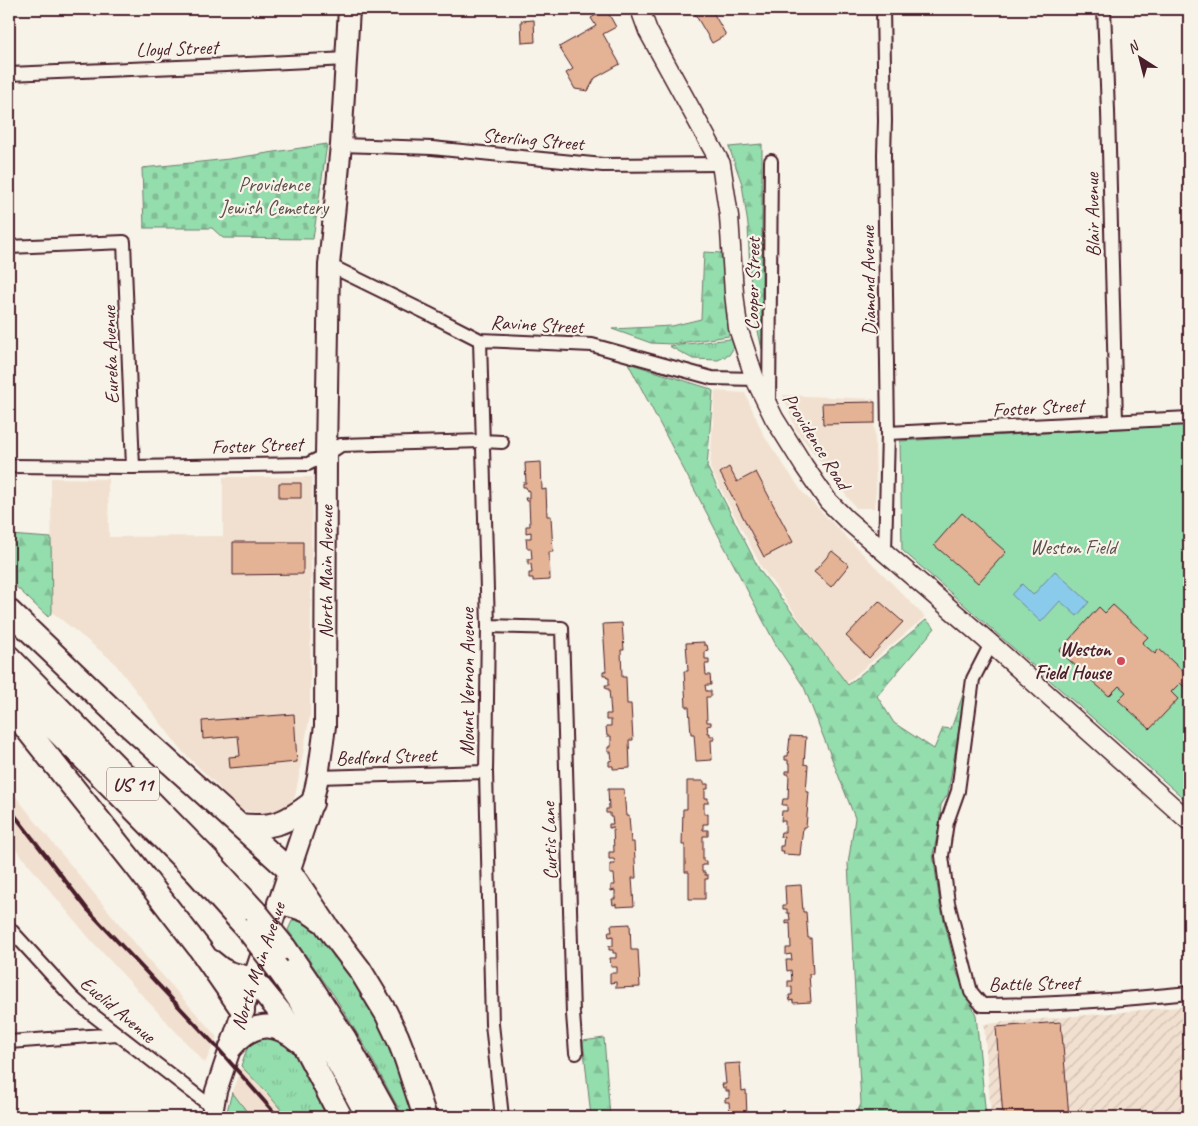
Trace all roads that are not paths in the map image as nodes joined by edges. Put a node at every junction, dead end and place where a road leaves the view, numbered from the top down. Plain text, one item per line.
1 (349, 9) edge
2 (640, 9) edge
3 (883, 9) edge
4 (1104, 9) edge
5 (347, 59) junction
6 (9, 74) edge
7 (341, 145) junction
8 (772, 161) dead end
9 (721, 164) junction
10 (9, 247) edge
11 (329, 265) junction
12 (480, 340) junction
13 (756, 379) junction
14 (769, 407) junction
15 (1189, 418) edge
16 (1116, 421) junction
17 (888, 433) junction
18 (482, 441) junction
19 (502, 442) dead end
20 (326, 455) junction
21 (9, 466) edge
22 (133, 467) junction
23 (885, 552) junction
24 (9, 611) edge
25 (488, 626) junction
26 (991, 644) junction
27 (9, 657) edge
28 (9, 683) edge
29 (9, 707) edge
30 (486, 772) junction
31 (318, 777) junction
32 (312, 803) junction
33 (1189, 821) edge
34 (239, 825) junction
35 (289, 870) junction
36 (278, 903) junction
37 (252, 921) junction
38 (9, 928) edge
39 (328, 928) junction
40 (200, 949) junction
41 (281, 959) junction
42 (253, 979) junction
43 (1189, 993) edge
44 (243, 1011) junction
45 (117, 1034) junction
46 (9, 1042) edge
47 (303, 1044) junction
48 (231, 1046) junction
49 (576, 1053) dead end
50 (213, 1113) edge
51 (341, 1117) edge
52 (368, 1117) edge
53 (388, 1117) edge
54 (425, 1117) edge
55 (502, 1117) edge

1 - 5 main road, North Main Avenue
2 - 9 main road, Providence Road
3 - 17 street, Diamond Avenue
4 - 16 street, Blair Avenue
5 - 6 street, Lloyd Street
5 - 7 main road, North Main Avenue
7 - 9 street, Sterling Street
7 - 11 main road, North Main Avenue
8 - 14 street, Cooper Street
9 - 13 main road, Providence Road
10 - 22 street, Eureka Avenue
11 - 12 street, Ravine Street
11 - 20 main road, North Main Avenue
12 - 13 street, Ravine Street
12 - 18 street, Mount Vernon Avenue
13 - 14 main road, Providence Road
14 - 23 main road, Providence Road
15 - 16 street, Foster Street
16 - 17 street, Foster Street
17 - 23 street, Diamond Avenue
18 - 19 street, Foster Street
18 - 20 street, Foster Street
18 - 25 street, Mount Vernon Avenue
20 - 22 street, Foster Street
20 - 31 main road, North Main Avenue
21 - 22 street, Foster Street
23 - 26 main road, Providence Road
24 - 34 highway
25 - 30 street, Mount Vernon Avenue
25 - 49 street, Curtis Lane
26 - 33 main road, Providence Road
26 - 43 street, Battle Street
27 - 37 highway, US 11
28 - 37 highway, US 11
29 - 40 highway
30 - 31 street, Bedford Street
30 - 55 street, Mount Vernon Avenue
31 - 32 main road, North Main Avenue
32 - 34 highway
32 - 35 main road, North Main Avenue
34 - 35 highway
35 - 36 main road, North Main Avenue
35 - 39 highway
36 - 39 highway
36 - 42 main road, North Main Avenue
37 - 41 highway, US 11, bridge
38 - 45 street, Euclid Avenue
39 - 54 highway
40 - 42 highway
40 - 44 highway
41 - 52 highway, US 11
41 - 53 highway, US 11
42 - 44 main road, North Main Avenue
42 - 47 highway
44 - 48 main road, North Main Avenue
45 - 46 street
45 - 50 street, Euclid Avenue
47 - 48 highway
47 - 51 highway
48 - 50 main road, North Main Avenue

